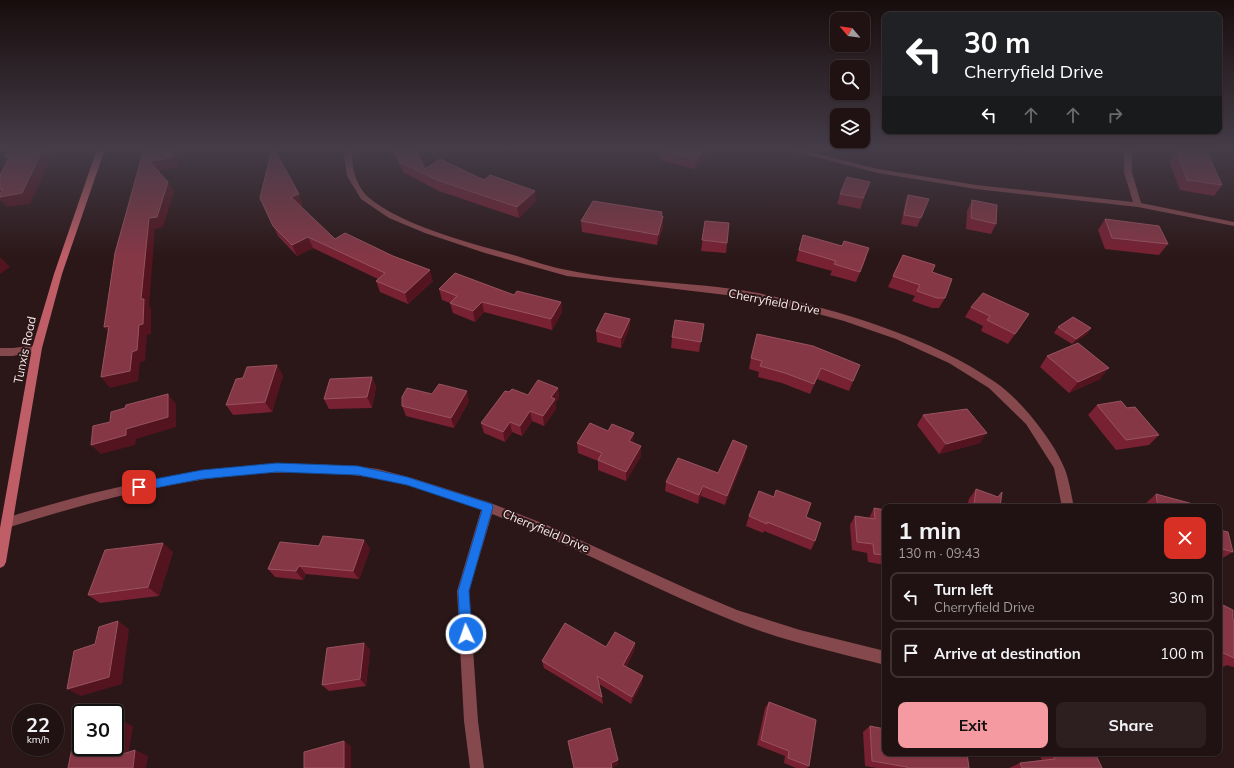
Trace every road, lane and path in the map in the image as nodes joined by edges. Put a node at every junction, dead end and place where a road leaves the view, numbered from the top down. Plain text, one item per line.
1 (89, 185) edge
2 (356, 185) edge
3 (961, 185) edge
4 (1132, 185) edge
5 (1138, 205) junction
6 (1234, 224) edge
7 (37, 348) junction
8 (0, 352) edge
9 (1067, 504) edge
10 (488, 507) junction
11 (7, 523) junction
12 (0, 562) edge
13 (882, 657) edge
14 (477, 768) edge

1 - 7 street, Tunxis Road
2 - 9 street, Cherryfield Drive
3 - 5 street
4 - 5 street
5 - 6 street
7 - 8 street
7 - 11 street, Tunxis Road
10 - 11 street, Cherryfield Drive
10 - 13 street, Cherryfield Drive
10 - 14 street
11 - 12 street, Tunxis Road

